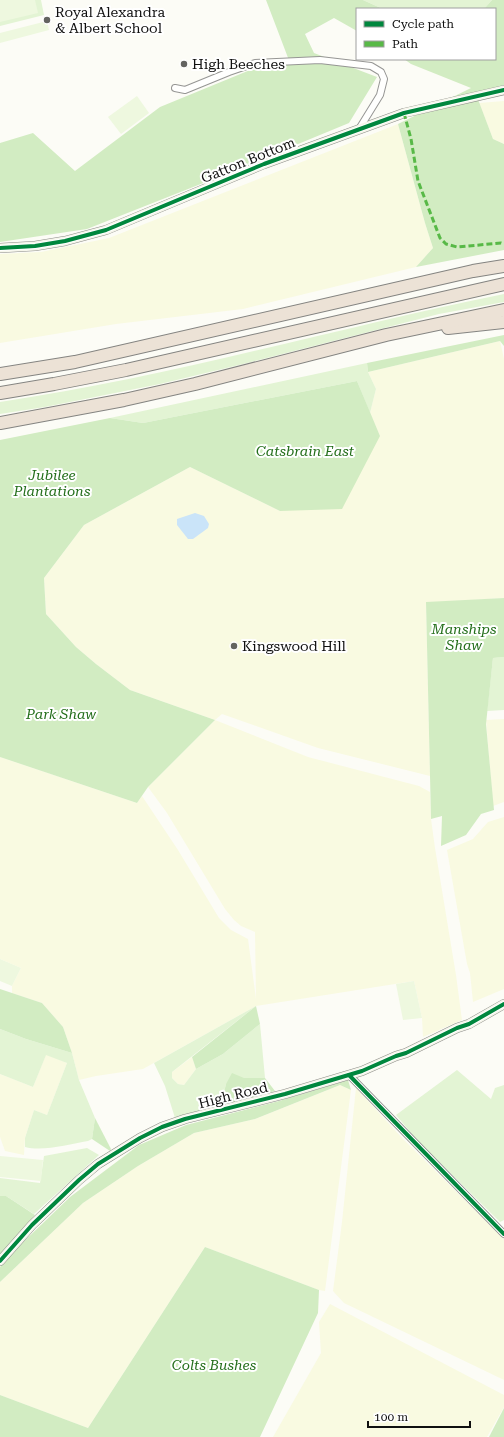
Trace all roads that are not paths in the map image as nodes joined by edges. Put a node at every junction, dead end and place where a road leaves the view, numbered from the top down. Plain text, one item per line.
1 (175, 88) dead end
2 (504, 90) edge
3 (359, 129) junction
4 (0, 248) edge
5 (504, 266) edge
6 (504, 284) edge
7 (504, 310) edge
8 (504, 322) edge
9 (386, 335) junction
10 (0, 374) edge
11 (0, 393) edge
12 (0, 423) edge
13 (504, 1004) edge
14 (349, 1075) junction
15 (504, 1234) edge
16 (0, 1261) edge

1 - 3 street
2 - 3 street, Gatton Bottom
3 - 4 street, Gatton Bottom
5 - 10 highway
6 - 11 highway
7 - 9 highway
8 - 9 highway
9 - 12 highway
13 - 14 street, High Road
14 - 15 street
14 - 16 street, High Road

